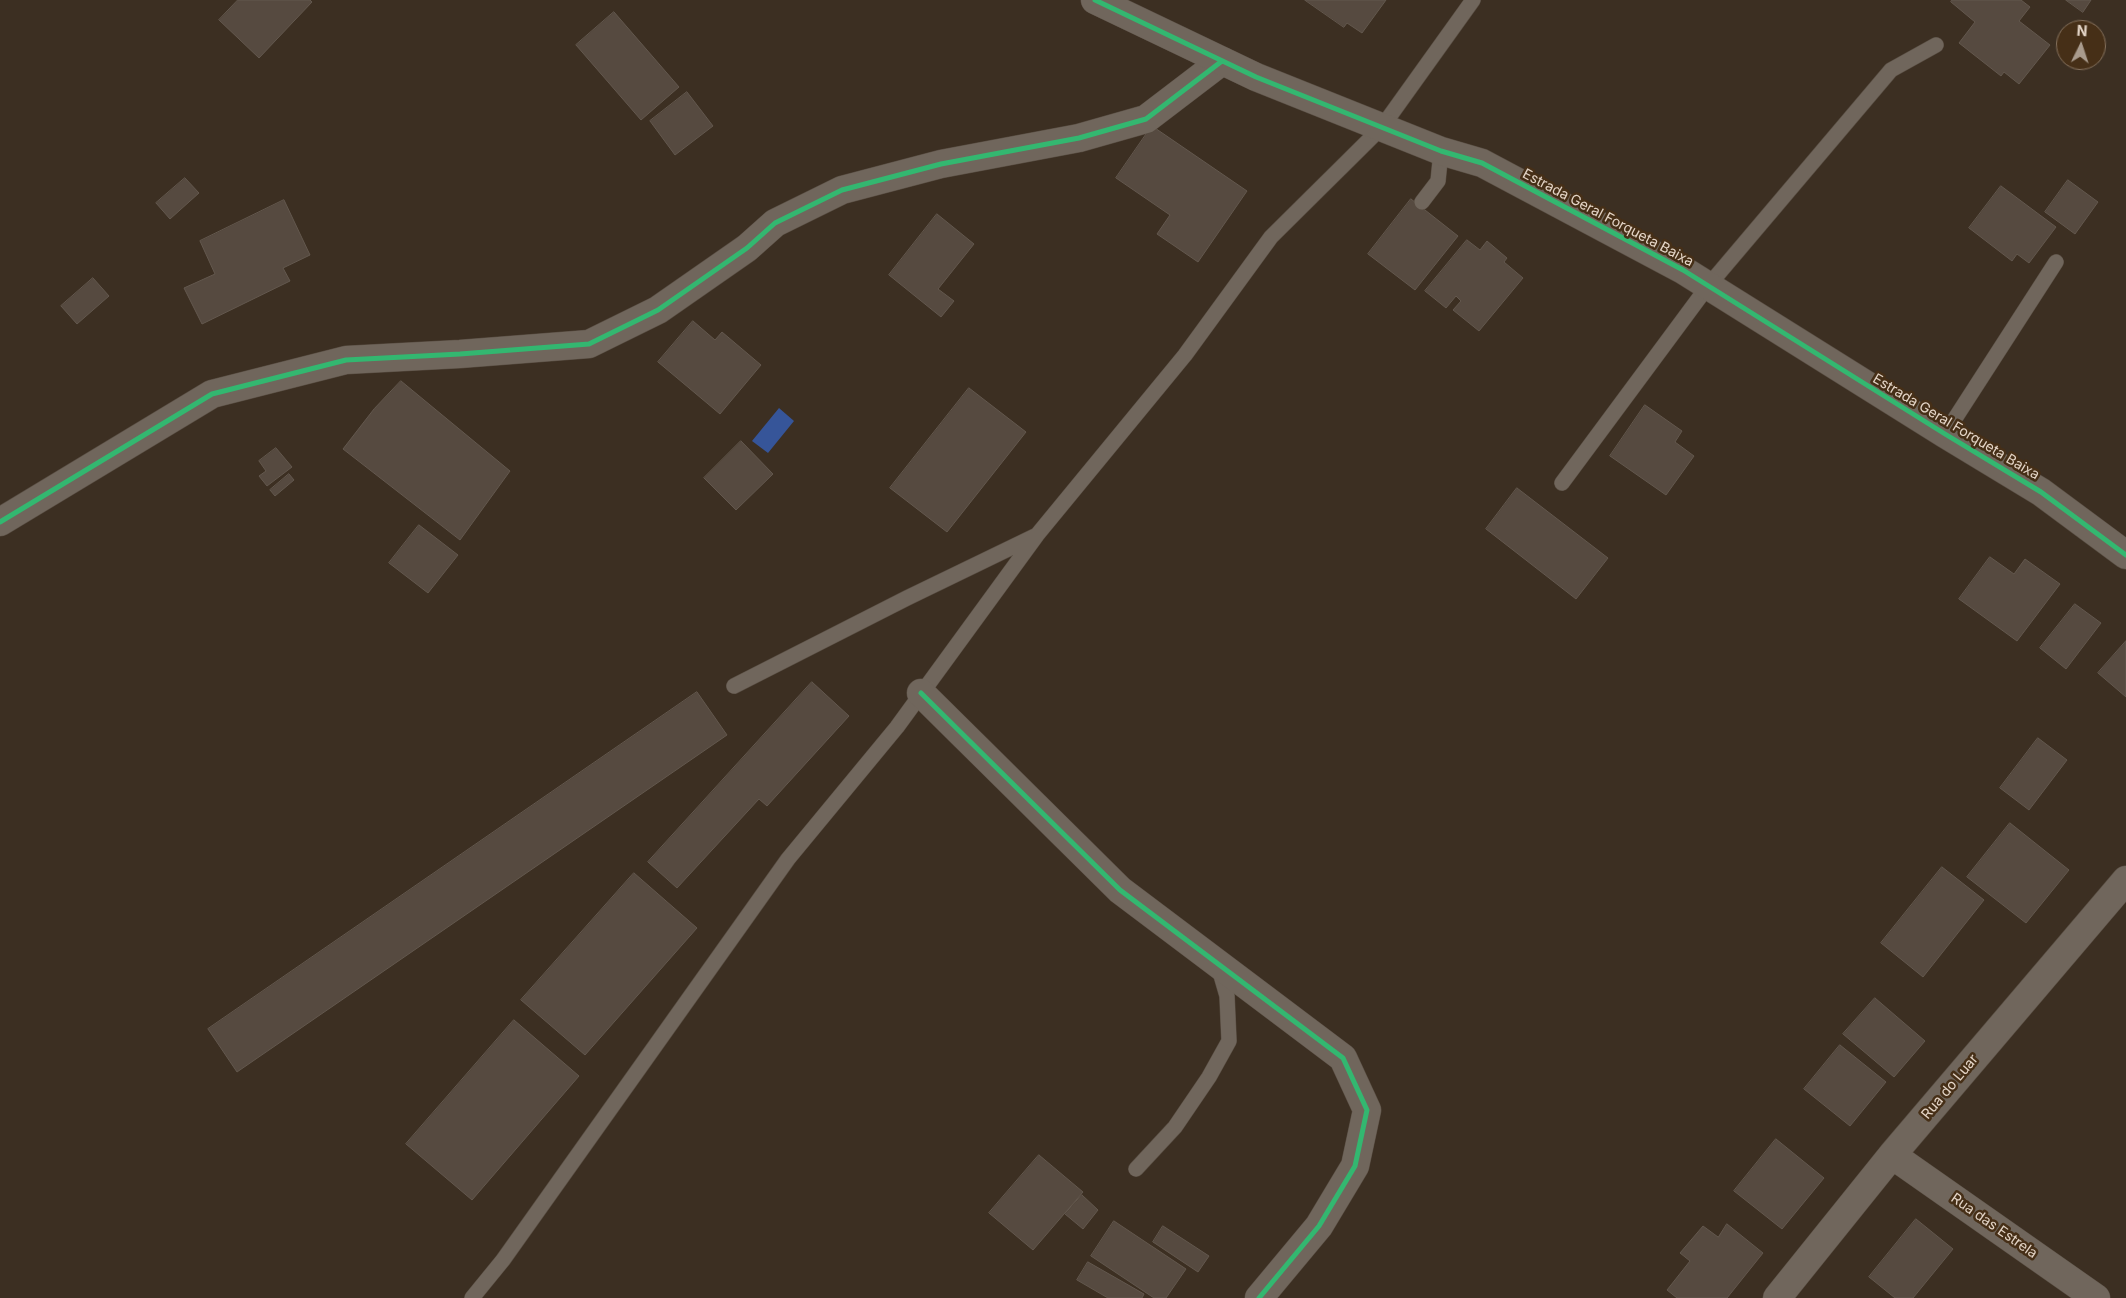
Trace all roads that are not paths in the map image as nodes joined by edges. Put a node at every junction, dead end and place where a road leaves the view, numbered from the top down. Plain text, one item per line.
1 (1095, 0) edge
2 (1473, 0) edge
3 (1936, 45) dead end
4 (1222, 61) junction
5 (1382, 127) junction
6 (1440, 151) junction
7 (1422, 202) dead end
8 (2056, 262) dead end
9 (1708, 286) junction
10 (1945, 434) junction
11 (1562, 483) dead end
12 (0, 522) edge
13 (1037, 535) junction
14 (2126, 555) edge
15 (734, 686) dead end
16 (921, 693) junction
17 (2126, 880) edge
18 (1217, 964) junction
19 (1892, 1155) junction
20 (1136, 1169) dead end
21 (472, 1298) edge
22 (1259, 1298) edge
23 (1777, 1298) edge
24 (2096, 1298) edge

1 - 4 street, Estrada Geral Forqueta Baixa
2 - 5 lane
3 - 9 lane
4 - 5 street, Estrada Geral Forqueta Baixa
4 - 12 street
5 - 6 street, Estrada Geral Forqueta Baixa
5 - 13 lane
6 - 7 lane
6 - 9 street, Estrada Geral Forqueta Baixa
8 - 10 lane
9 - 10 street, Estrada Geral Forqueta Baixa
9 - 11 lane
10 - 14 street, Estrada Geral Forqueta Baixa
13 - 15 lane
13 - 16 lane
16 - 18 street
16 - 21 lane
17 - 19 street, Rua do Luar
18 - 20 lane
18 - 22 street
19 - 23 street, Rua do Luar
19 - 24 street, Rua das Estrela

